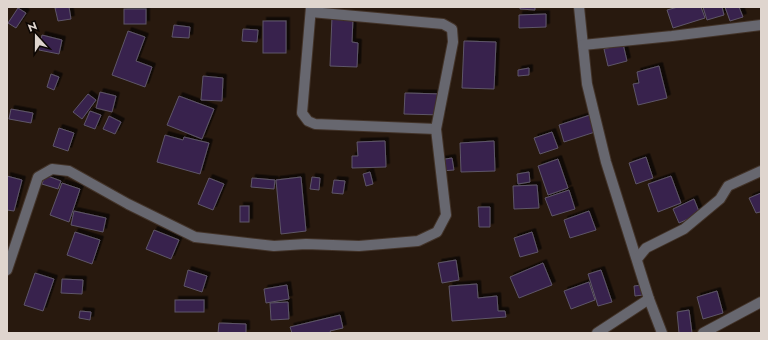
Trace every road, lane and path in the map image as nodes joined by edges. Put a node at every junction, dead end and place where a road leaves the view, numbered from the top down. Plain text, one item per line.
1 (579, 7) edge
2 (311, 9) edge
3 (761, 25) edge
4 (583, 44) junction
5 (436, 129) junction
6 (761, 171) edge
7 (637, 259) junction
8 (7, 270) edge
9 (649, 299) junction
10 (761, 302) edge
11 (597, 333) edge
12 (662, 333) edge
13 (703, 333) edge

1 - 4 street
2 - 5 street
2 - 5 street
3 - 4 street
4 - 7 street
5 - 8 street
6 - 7 street
7 - 9 street
9 - 11 street
9 - 12 street
10 - 13 street

